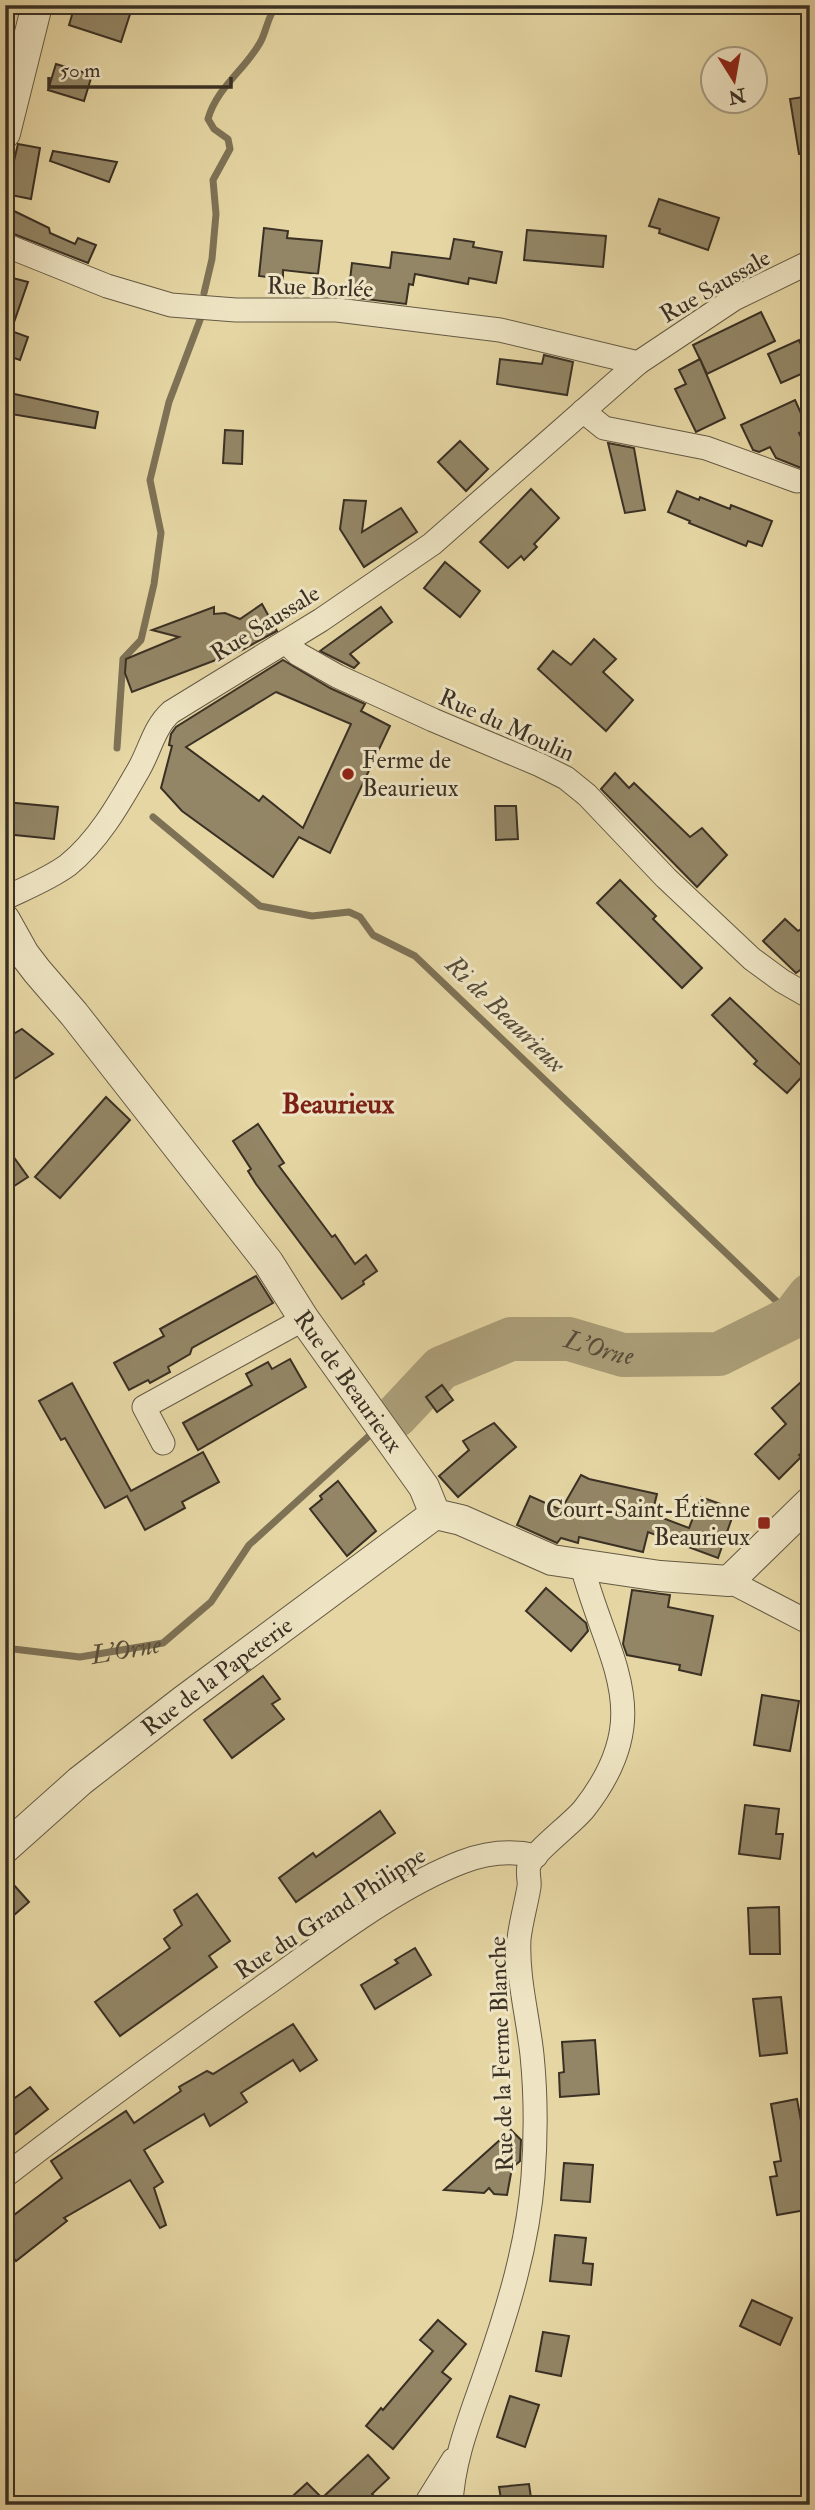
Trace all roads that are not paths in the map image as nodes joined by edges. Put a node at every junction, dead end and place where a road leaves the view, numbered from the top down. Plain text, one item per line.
1 (37, 5) edge
2 (5, 134) edge
3 (5, 245) edge
4 (810, 262) edge
5 (638, 363) junction
6 (583, 411) junction
7 (797, 481) dead end
8 (286, 642) junction
9 (5, 898) edge
10 (5, 920) edge
11 (810, 997) edge
12 (304, 1320) junction
13 (163, 1443) dead end
14 (810, 1502) edge
15 (435, 1514) junction
16 (582, 1566) junction
17 (729, 1581) junction
18 (810, 1623) edge
19 (5, 1848) edge
20 (536, 1856) junction
21 (5, 2176) edge
22 (458, 2452) junction
23 (451, 2504) edge
24 (425, 2505) edge

1 - 2 street
3 - 5 street, Rue Borlée
4 - 5 street, Rue Saussale
5 - 6 street, Rue Saussale
6 - 7 street
6 - 8 street, Rue Saussale
8 - 9 street, Rue Saussale
8 - 11 street, Rue du Moulin
10 - 12 street, Rue de Beaurieux
12 - 13 street
12 - 15 street, Rue de Beaurieux
14 - 17 street
15 - 16 street
15 - 19 street, Rue de la Papeterie
16 - 17 street
16 - 20 street
17 - 18 street
20 - 21 street, Rue du Grand Philippe
20 - 22 street, Rue de la Ferme Blanche
22 - 23 street, Rue de la Ferme Blanche
22 - 24 street, Rue de la Ferme Blanche
23 - 24 street

